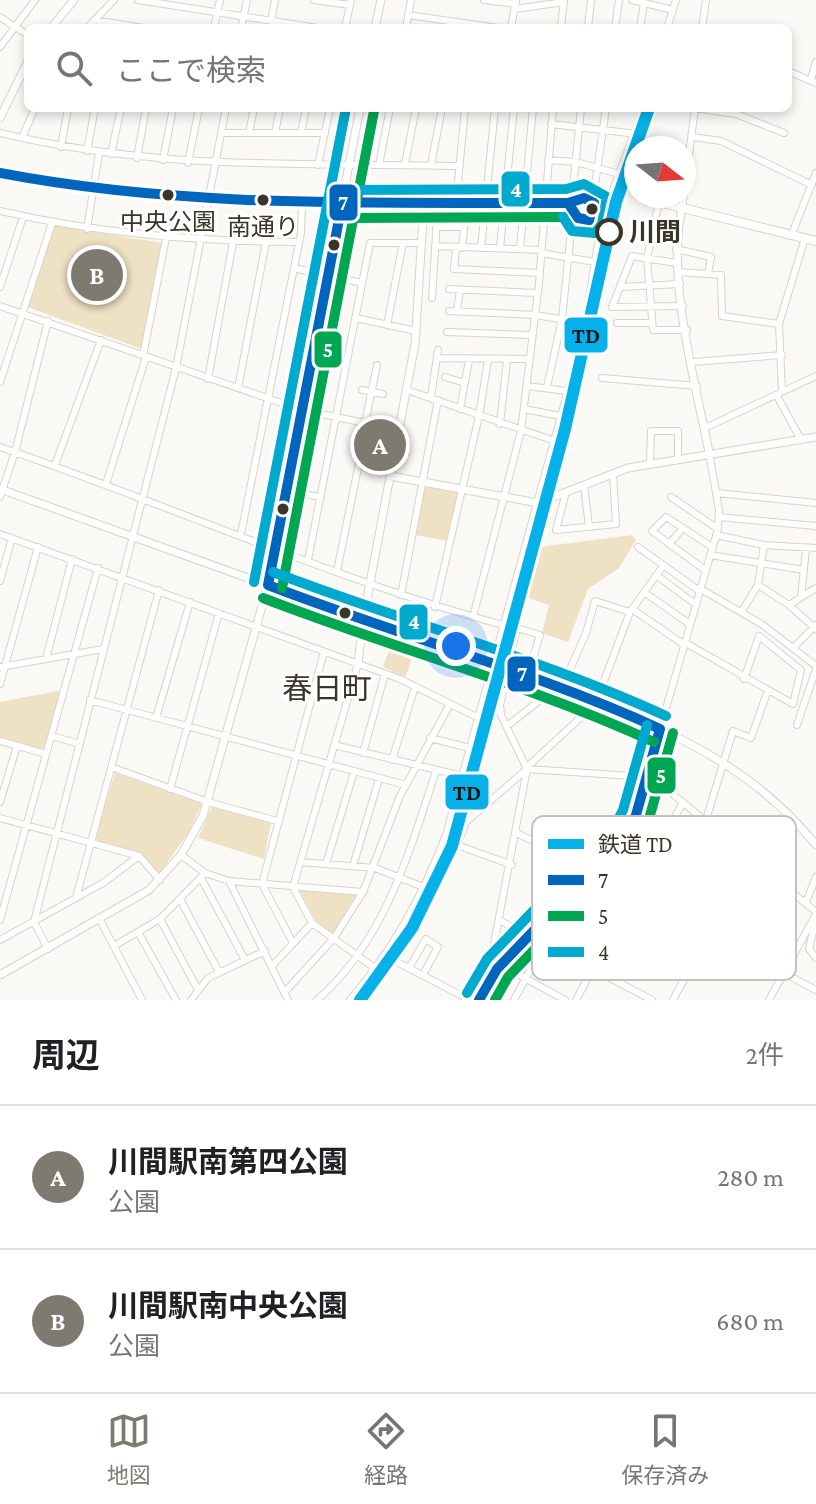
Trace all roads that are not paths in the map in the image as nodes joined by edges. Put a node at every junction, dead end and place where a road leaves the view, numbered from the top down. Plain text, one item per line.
1 (35, 0) edge
2 (74, 0) edge
3 (114, 0) edge
4 (138, 0) edge
5 (220, 0) edge
6 (247, 0) edge
7 (275, 0) edge
8 (314, 0) edge
9 (381, 0) edge
10 (411, 0) edge
11 (484, 0) edge
12 (591, 0) edge
13 (619, 0) edge
14 (632, 0) edge
15 (676, 0) edge
16 (706, 0) edge
17 (326, 1) edge
18 (493, 1) edge
19 (564, 1) edge
20 (350, 2) edge
21 (644, 3) junction
22 (516, 5) edge
23 (673, 10) junction
24 (217, 12) junction
25 (408, 15) junction
26 (244, 16) junction
27 (0, 17) edge
28 (94, 20) junction
29 (271, 21) junction
30 (54, 24) edge
31 (90, 24) edge
32 (105, 24) edge
33 (215, 24) edge
34 (242, 24) edge
35 (291, 24) edge
36 (346, 24) edge
37 (376, 24) edge
38 (407, 24) edge
39 (470, 24) edge
40 (561, 24) edge
41 (588, 24) edge
42 (616, 24) edge
43 (641, 24) edge
44 (668, 24) edge
45 (703, 24) edge
46 (14, 26) junction
47 (24, 32) edge
48 (0, 47) edge
49 (816, 62) edge
50 (24, 69) edge
51 (792, 73) edge
52 (814, 81) edge
53 (33, 112) edge
54 (67, 112) edge
55 (94, 112) edge
56 (120, 112) edge
57 (145, 112) edge
58 (172, 112) edge
59 (198, 112) edge
60 (225, 112) edge
61 (253, 112) edge
62 (279, 112) edge
63 (305, 112) edge
64 (329, 112) edge
65 (359, 112) edge
66 (389, 112) edge
67 (415, 112) edge
68 (441, 112) edge
69 (465, 112) edge
70 (495, 112) edge
71 (514, 112) edge
72 (533, 112) edge
73 (552, 112) edge
74 (581, 112) edge
75 (606, 112) edge
76 (643, 112) edge
77 (695, 112) edge
78 (722, 112) edge
79 (0, 118) edge
80 (551, 124) junction
81 (579, 126) junction
82 (604, 129) junction
83 (0, 133) edge
84 (221, 133) junction
85 (249, 133) junction
86 (275, 133) junction
87 (301, 133) junction
88 (325, 133) junction
89 (784, 133) dead end
90 (637, 134) junction
91 (693, 136) edge
92 (696, 137) edge
93 (22, 138) junction
94 (61, 147) junction
95 (87, 151) junction
96 (99, 153) junction
97 (111, 154) junction
98 (137, 158) junction
99 (163, 160) junction
100 (548, 160) junction
101 (576, 162) junction
102 (188, 163) junction
103 (216, 164) junction
104 (405, 164) junction
105 (318, 165) junction
106 (349, 165) junction
107 (379, 165) junction
108 (431, 165) junction
109 (460, 166) junction
110 (600, 168) junction
111 (0, 173) edge
112 (816, 173) edge
113 (619, 174) junction
114 (814, 184) edge
115 (93, 191) junction
116 (594, 192) dead end
117 (610, 198) dead end
118 (577, 199) junction
119 (208, 203) junction
120 (424, 203) junction
121 (438, 203) junction
122 (456, 203) junction
123 (467, 203) junction
124 (486, 203) junction
125 (505, 203) junction
126 (523, 203) junction
127 (545, 203) junction
128 (568, 203) junction
129 (302, 204) junction
130 (342, 204) junction
131 (655, 208) edge
132 (682, 208) joint
133 (1, 214) edge
134 (577, 216) junction
135 (23, 217) junction
136 (52, 223) junction
137 (436, 227) junction
138 (464, 227) junction
139 (87, 229) junction
140 (599, 236) dead end
141 (791, 236) junction
142 (166, 238) junction
143 (805, 238) junction
144 (200, 241) junction
145 (816, 241) edge
146 (233, 242) junction
147 (266, 242) junction
148 (298, 242) junction
149 (403, 243) junction
150 (422, 243) junction
151 (435, 246) junction
152 (459, 248) junction
153 (481, 248) junction
154 (500, 248) junction
155 (520, 249) junction
156 (676, 249) junction
157 (541, 252) junction
158 (569, 256) junction
159 (647, 258) junction
160 (595, 262) junction
161 (678, 267) junction
162 (294, 268) junction
163 (540, 273) junction
164 (708, 274) junction
165 (328, 275) junction
166 (362, 283) junction
167 (680, 284) junction
168 (648, 286) junction
169 (0, 287) edge
170 (620, 287) junction
171 (449, 289) dead end
172 (460, 290) junction
173 (537, 293) junction
174 (432, 298) dead end
175 (0, 306) edge
176 (636, 306) junction
177 (651, 306) junction
178 (683, 306) junction
179 (457, 310) junction
180 (449, 311) dead end
181 (23, 313) junction
182 (535, 315) junction
183 (356, 318) junction
184 (562, 319) junction
185 (48, 321) junction
186 (585, 323) junction
187 (617, 323) dead end
188 (635, 323) junction
189 (652, 323) junction
190 (779, 324) junction
191 (387, 325) junction
192 (687, 330) junction
193 (416, 331) junction
194 (447, 332) dead end
195 (531, 335) junction
196 (101, 340) junction
197 (782, 355) junction
198 (144, 356) junction
199 (529, 359) junction
200 (469, 360) junction
201 (488, 360) junction
202 (507, 360) junction
203 (693, 362) junction
204 (377, 365) dead end
205 (176, 368) junction
206 (816, 376) edge
207 (445, 377) dead end
208 (602, 378) dead end
209 (208, 379) junction
210 (0, 382) edge
211 (465, 383) junction
212 (527, 386) junction
213 (697, 386) junction
214 (547, 387) junction
215 (238, 388) junction
216 (362, 390) dead end
217 (407, 390) junction
218 (567, 391) junction
219 (371, 392) junction
220 (779, 393) junction
221 (383, 394) dead end
222 (268, 399) junction
223 (435, 399) junction
224 (460, 409) junction
225 (524, 409) junction
226 (302, 410) junction
227 (479, 416) junction
228 (560, 416) junction
229 (336, 417) junction
230 (366, 423) junction
231 (500, 424) junction
232 (705, 428) junction
233 (399, 430) junction
234 (521, 431) junction
235 (816, 437) edge
236 (800, 438) junction
237 (552, 440) junction
238 (0, 447) edge
239 (15, 452) junction
240 (709, 452) junction
241 (360, 458) junction
242 (678, 458) junction
243 (650, 463) junction
244 (392, 464) junction
245 (55, 465) junction
246 (613, 474) junction
247 (390, 476) junction
248 (422, 482) junction
249 (106, 484) junction
250 (584, 485) junction
251 (463, 490) junction
252 (286, 491) junction
253 (1, 492) edge
254 (566, 492) junction
255 (716, 493) junction
256 (145, 497) junction
257 (321, 497) junction
258 (671, 497) dead end
259 (503, 498) junction
260 (538, 503) junction
261 (816, 503) edge
262 (691, 511) junction
263 (719, 517) junction
264 (816, 526) edge
265 (589, 527) junction
266 (681, 527) junction
267 (717, 532) junction
268 (0, 534) edge
269 (241, 534) junction
270 (132, 536) junction
271 (12, 538) junction
272 (669, 544) junction
273 (764, 545) junction
274 (38, 547) junction
275 (638, 547) dead end
276 (275, 548) junction
277 (816, 548) edge
278 (806, 549) junction
279 (711, 551) junction
280 (72, 559) junction
281 (308, 560) junction
282 (761, 565) junction
283 (663, 566) junction
284 (98, 568) junction
285 (705, 570) junction
286 (804, 570) junction
287 (337, 571) junction
288 (656, 575) junction
289 (122, 576) junction
290 (0, 581) edge
291 (370, 584) junction
292 (268, 585) junction
293 (758, 585) junction
294 (816, 588) edge
295 (699, 589) junction
296 (159, 590) junction
297 (644, 592) junction
298 (401, 595) junction
299 (801, 597) junction
300 (190, 602) junction
301 (694, 603) junction
302 (789, 605) junction
303 (435, 607) junction
304 (631, 611) junction
305 (742, 611) junction
306 (219, 613) junction
307 (473, 617) junction
308 (363, 620) junction
309 (688, 623) junction
310 (503, 625) junction
311 (763, 625) junction
312 (256, 627) junction
313 (815, 627) edge
314 (400, 633) junction
315 (759, 636) junction
316 (683, 643) junction
317 (793, 648) junction
318 (103, 649) junction
319 (324, 652) junction
320 (75, 654) junction
321 (493, 654) junction
322 (46, 659) junction
323 (512, 659) junction
324 (358, 664) junction
325 (3, 666) edge
326 (530, 667) junction
327 (816, 668) edge
328 (385, 674) junction
329 (487, 679) junction
330 (744, 679) junction
331 (564, 683) junction
332 (0, 684) edge
333 (504, 686) junction
334 (415, 687) junction
335 (768, 690) junction
336 (544, 697) junction
337 (598, 697) junction
338 (90, 700) junction
339 (450, 704) junction
340 (126, 710) junction
341 (589, 710) junction
342 (617, 713) junction
343 (156, 718) junction
344 (479, 718) junction
345 (797, 725) dead end
346 (507, 726) junction
347 (187, 727) junction
348 (660, 729) junction
349 (52, 736) junction
350 (226, 737) junction
351 (430, 738) junction
352 (0, 741) edge
353 (80, 744) junction
354 (334, 745) junction
355 (17, 746) junction
356 (470, 748) junction
357 (363, 753) junction
358 (46, 754) junction
359 (295, 757) junction
360 (392, 760) junction
361 (724, 761) junction
362 (328, 766) junction
363 (414, 766) junction
364 (111, 767) junction
365 (527, 768) junction
366 (436, 771) junction
367 (354, 772) junction
368 (462, 776) junction
369 (647, 777) junction
370 (379, 779) junction
371 (406, 785) junction
372 (170, 789) junction
373 (0, 802) edge
374 (208, 802) junction
375 (683, 802) junction
376 (635, 816) edge
377 (675, 816) edge
378 (701, 816) edge
379 (707, 816) edge
380 (789, 816) edge
381 (0, 818) edge
382 (277, 821) junction
383 (796, 824) edge
384 (26, 826) junction
385 (517, 833) junction
386 (58, 834) junction
387 (532, 841) edge
388 (90, 843) junction
389 (816, 845) edge
390 (181, 855) junction
391 (139, 856) junction
392 (300, 862) junction
393 (326, 864) junction
394 (512, 865) junction
395 (353, 866) junction
396 (375, 868) junction
397 (203, 876) junction
398 (816, 877) edge
399 (401, 878) junction
400 (160, 880) junction
401 (229, 881) junction
402 (262, 884) junction
403 (293, 887) junction
404 (426, 888) junction
405 (363, 892) junction
406 (796, 894) edge
407 (76, 898) junction
408 (2, 901) edge
409 (181, 901) junction
410 (806, 902) junction
411 (816, 915) edge
412 (160, 919) junction
413 (0, 920) edge
414 (100, 920) junction
415 (501, 921) junction
416 (34, 922) junction
417 (312, 923) junction
418 (138, 932) junction
419 (531, 936) joint
420 (334, 938) junction
421 (0, 940) edge
422 (293, 943) junction
423 (114, 946) junction
424 (48, 949) junction
425 (265, 951) junction
426 (796, 951) edge
427 (356, 955) junction
428 (816, 958) edge
429 (245, 960) junction
430 (397, 962) dead end
431 (272, 966) junction
432 (532, 966) edge
433 (495, 967) junction
434 (409, 968) junction
435 (376, 969) junction
436 (219, 972) junction
437 (0, 975) edge
438 (423, 975) junction
439 (525, 979) junction
440 (796, 979) edge
441 (587, 980) edge
442 (615, 980) edge
443 (684, 980) edge
444 (780, 980) edge
445 (198, 990) junction
446 (816, 990) edge
447 (286, 996) edge
448 (142, 1000) edge
449 (176, 1000) edge
450 (191, 1000) edge
451 (317, 1000) edge
452 (350, 1000) edge
453 (470, 1000) edge
454 (479, 1000) edge
455 (514, 1000) edge
456 (565, 1000) edge
457 (576, 1000) edge
458 (652, 1000) edge
459 (673, 1000) edge
460 (769, 1000) edge

1 - 46 street
2 - 30 street
3 - 28 street
4 - 24 street
5 - 24 street
6 - 26 street
7 - 29 street
8 - 17 street
9 - 37 street
10 - 25 street
11 - 18 street
12 - 41 street
13 - 42 street
14 - 21 street
15 - 23 street
16 - 45 street
17 - 20 street
18 - 22 street
19 - 22 street
19 - 40 street
20 - 36 street
21 - 23 street
21 - 43 street
23 - 44 street
24 - 26 street
24 - 33 street
25 - 38 street
25 - 39 street
26 - 29 street
26 - 34 street
27 - 46 street
28 - 31 street
28 - 32 street
29 - 35 street
46 - 47 street
46 - 48 street
49 - 52 street
50 - 79 street
51 - 52 street
53 - 93 street
54 - 94 street
55 - 95 street
56 - 97 street
57 - 98 street
58 - 99 street
59 - 102 street
60 - 84 street
61 - 85 street
62 - 86 street
63 - 87 street
64 - 88 street
65 - 106 street
66 - 107 street
67 - 104 street
68 - 108 street
69 - 109 street
70 - 124 street
71 - 125 street
72 - 126 street
73 - 80 street
74 - 81 street
75 - 82 street
76 - 90 street
77 - 91 street
78 - 89 street
80 - 81 street
80 - 100 street
81 - 82 street
81 - 101 street
82 - 90 street
82 - 110 street
83 - 93 street
84 - 85 street
84 - 103 street
85 - 86 street
86 - 87 street
87 - 88 street
88 - 105 street
90 - 113 street
92 - 114 street
93 - 94 street
94 - 95 street
95 - 96 street
96 - 97 street
96 - 115 street
97 - 98 street
98 - 99 street
99 - 102 street
100 - 101 street
100 - 127 street
101 - 110 street
101 - 118 street
102 - 103 street
103 - 105 street
103 - 119 street
104 - 107 street
104 - 108 street
105 - 106 street
106 - 107 street
106 - 130 street
108 - 109 street
109 - 122 street
110 - 113 street
110 - 116 street
111 - 115 street
112 - 114 street
113 - 117 street
114 - 141 street
115 - 119 street
115 - 139 street
118 - 128 street
118 - 134 street
119 - 129 street
119 - 144 street
120 - 121 street
120 - 130 street
120 - 150 street
121 - 122 street
121 - 137 street
122 - 123 street
123 - 124 street
123 - 138 street
124 - 125 street
124 - 153 street
125 - 126 street
125 - 154 street
126 - 127 street
126 - 155 street
127 - 128 street
127 - 157 street
128 - 134 street
129 - 130 street
129 - 148 street
130 - 165 street
131 - 159 street
132 - 141 main road
132 - 156 street
133 - 135 street
134 - 158 street
135 - 136 street
135 - 169 street
136 - 139 street
136 - 181 street
137 - 138 street
137 - 151 street
138 - 152 street
139 - 142 street
140 - 160 street
141 - 143 main road
142 - 144 street
142 - 198 street
143 - 145 main road
143 - 190 street
144 - 146 street
144 - 205 street
146 - 147 street
146 - 209 street
147 - 148 street
147 - 215 street
148 - 162 street
149 - 150 street
149 - 166 street
149 - 191 street
150 - 193 street
151 - 152 street
151 - 174 street
152 - 153 street
152 - 163 street
153 - 154 street
154 - 155 street
155 - 157 street
156 - 161 street
156 - 164 street
157 - 158 street
157 - 163 street
158 - 160 street
158 - 184 street
159 - 161 street
159 - 168 street
159 - 170 street
160 - 186 street
161 - 164 street
161 - 167 street
162 - 165 street
162 - 222 street
163 - 173 street
164 - 190 street
165 - 166 street
165 - 226 street
166 - 183 street
167 - 168 street
167 - 178 street
168 - 170 street
168 - 177 street
170 - 176 street
171 - 172 street
172 - 173 street
172 - 179 street
173 - 182 street
175 - 181 street
176 - 177 street
176 - 188 street
177 - 178 street
177 - 189 street
178 - 192 street
179 - 180 street
179 - 182 street
181 - 185 street
181 - 210 street
182 - 184 street
182 - 195 street
183 - 191 street
183 - 229 street
184 - 186 street
184 - 214 street
185 - 196 street
185 - 239 street
186 - 218 street
187 - 188 street
188 - 189 street
189 - 192 street
190 - 197 street
191 - 193 street
192 - 203 street
193 - 217 street
194 - 195 street
195 - 199 street
196 - 198 street
196 - 245 street
197 - 203 street
197 - 220 street
198 - 205 street
198 - 249 street
199 - 202 street
199 - 212 street
200 - 201 street
200 - 211 street
200 - 223 street
201 - 202 street
201 - 227 street
202 - 231 street
203 - 213 street
204 - 219 street
205 - 209 street
205 - 256 street
206 - 220 street
207 - 211 street
208 - 213 street
209 - 215 street
211 - 224 street
212 - 214 street
212 - 225 street
213 - 232 street
214 - 218 street
215 - 222 street
216 - 219 street
217 - 223 street
217 - 233 street
218 - 228 street
219 - 221 street
219 - 230 street
220 - 232 street
220 - 236 street
222 - 226 street
222 - 269 street
223 - 224 street
223 - 248 street
224 - 227 street
225 - 228 street
225 - 234 street
226 - 229 street
226 - 252 street
227 - 231 street
227 - 251 street
228 - 237 street
229 - 230 street
229 - 257 street
230 - 233 street
230 - 241 street
231 - 234 street
232 - 240 street
233 - 244 street
234 - 237 street
234 - 259 street
235 - 236 street
236 - 240 street
237 - 260 street
238 - 239 street
239 - 245 street
239 - 253 street
240 - 242 street
240 - 255 street
241 - 244 street
241 - 287 street
242 - 243 street
242 - 243 street
243 - 246 street
244 - 247 street
245 - 249 street
246 - 250 street
246 - 265 street
247 - 248 street
247 - 291 street
248 - 251 street
248 - 298 street
249 - 256 street
250 - 254 street
250 - 265 street
251 - 259 street
251 - 303 street
252 - 257 street
252 - 276 street
253 - 270 street
254 - 260 street
254 - 265 street
255 - 261 street
255 - 263 street
256 - 269 street
256 - 270 street
257 - 281 street
258 - 262 street
259 - 260 street
259 - 307 street
260 - 310 street
262 - 266 street
262 - 267 street
263 - 264 street
263 - 267 street
266 - 272 street
266 - 272 street
266 - 279 street
267 - 273 street
267 - 279 street
268 - 271 street
269 - 276 street
270 - 289 street
270 - 292 street
271 - 274 street
271 - 290 street
272 - 285 street
273 - 278 street
273 - 282 street
274 - 280 street
274 - 325 street
275 - 283 street
276 - 281 street
276 - 292 street
277 - 278 street
278 - 286 street
279 - 282 street
279 - 285 street
280 - 284 street
280 - 322 street
281 - 287 street
282 - 286 street
282 - 293 street
283 - 288 street
283 - 295 street
284 - 289 street
284 - 320 street
285 - 295 street
286 - 299 street
287 - 291 street
288 - 297 street
288 - 301 street
289 - 296 street
289 - 318 street
291 - 298 street
291 - 308 street
292 - 308 street
292 - 312 street
293 - 302 street
293 - 305 street
294 - 299 street
295 - 301 street
295 - 305 street
296 - 300 street
296 - 340 street
297 - 304 street
297 - 309 street
298 - 303 street
299 - 302 street
300 - 306 street
300 - 343 street
301 - 309 street
302 - 313 street
303 - 307 street
304 - 316 street
304 - 331 street
304 - 337 street
305 - 311 street
306 - 312 street
306 - 347 street
307 - 310 street
308 - 314 street
308 - 324 street
309 - 316 street
310 - 321 street
311 - 315 street
311 - 317 street
312 - 319 street
312 - 350 street
313 - 317 street
314 - 321 street
314 - 329 street
314 - 342 street, bridge
315 - 330 street
315 - 335 street
316 - 330 street
316 - 348 street
317 - 327 street
318 - 320 street
318 - 338 street
319 - 324 street
319 - 359 street
320 - 322 street
320 - 349 street
321 - 329 street
322 - 325 street
323 - 326 street
323 - 326 street
323 - 333 street
324 - 328 street
324 - 354 street
325 - 332 street
326 - 331 street
327 - 345 street
328 - 334 street
328 - 357 street
329 - 344 street
330 - 335 street
331 - 337 street
333 - 336 street
333 - 346 street
334 - 339 street
334 - 360 street
335 - 361 street
336 - 341 street
336 - 346 street
337 - 342 street
338 - 340 street
338 - 353 street
339 - 344 street
339 - 351 street
340 - 343 street
340 - 364 street
341 - 342 street
341 - 365 street
342 - 348 street
343 - 347 street
344 - 356 street
346 - 365 street
347 - 350 street
347 - 372 street
348 - 361 street
348 - 369 street
349 - 353 street
349 - 358 street
350 - 359 street
350 - 374 street
351 - 356 street
351 - 363 street
352 - 355 street
353 - 386 street
354 - 357 street
354 - 362 street
355 - 358 street
355 - 373 street
356 - 368 street
357 - 360 street
358 - 384 street
359 - 362 street
359 - 382 street
360 - 363 street
361 - 379 street
361 - 380 street
362 - 367 street
362 - 392 street
363 - 366 street
363 - 371 street
364 - 372 street
364 - 388 street
365 - 369 street
365 - 385 street
365 - 394 street
366 - 368 street
366 - 399 street
367 - 370 street
367 - 393 street
368 - 404 street
369 - 375 street
369 - 376 street
370 - 371 street
370 - 395 street
371 - 396 street
372 - 374 street
374 - 382 street
374 - 390 street
375 - 377 street
375 - 378 street
381 - 384 street
382 - 402 street
383 - 389 street
384 - 386 street
384 - 408 street
385 - 387 street
385 - 394 street
386 - 388 street
386 - 416 street
388 - 391 street
388 - 407 street
390 - 397 street
390 - 400 street
391 - 400 street
391 - 407 street
392 - 393 street
392 - 403 street
393 - 395 street
394 - 415 street
395 - 396 street
396 - 399 street
396 - 405 street
397 - 401 street
397 - 409 street
397 - 429 street
398 - 410 street
399 - 404 street
399 - 427 street
400 - 414 street
401 - 402 street
401 - 425 street
402 - 403 street
402 - 422 street
403 - 405 street
403 - 417 street
404 - 435 street
405 - 420 street
406 - 410 street
407 - 416 street
408 - 413 street
409 - 412 street
409 - 436 street
410 - 411 street
411 - 426 street
411 - 428 street
412 - 418 street
412 - 445 street
414 - 423 street
414 - 424 street
415 - 419 street
415 - 433 street
416 - 421 street
416 - 424 street
417 - 420 street
417 - 422 street
418 - 423 street
418 - 449 street
419 - 433 street
420 - 427 street
420 - 447 street
422 - 431 street
423 - 448 street
424 - 437 street
425 - 429 street
425 - 431 street
427 - 435 street
427 - 451 street
429 - 436 street
430 - 434 street
431 - 447 street
432 - 439 street
433 - 439 street
433 - 454 street
434 - 438 street
434 - 438 street
435 - 452 street
436 - 445 street
438 - 453 street
439 - 455 street
439 - 456 street
440 - 446 street
441 - 457 street
442 - 458 street
443 - 459 street
444 - 460 street
445 - 450 street

